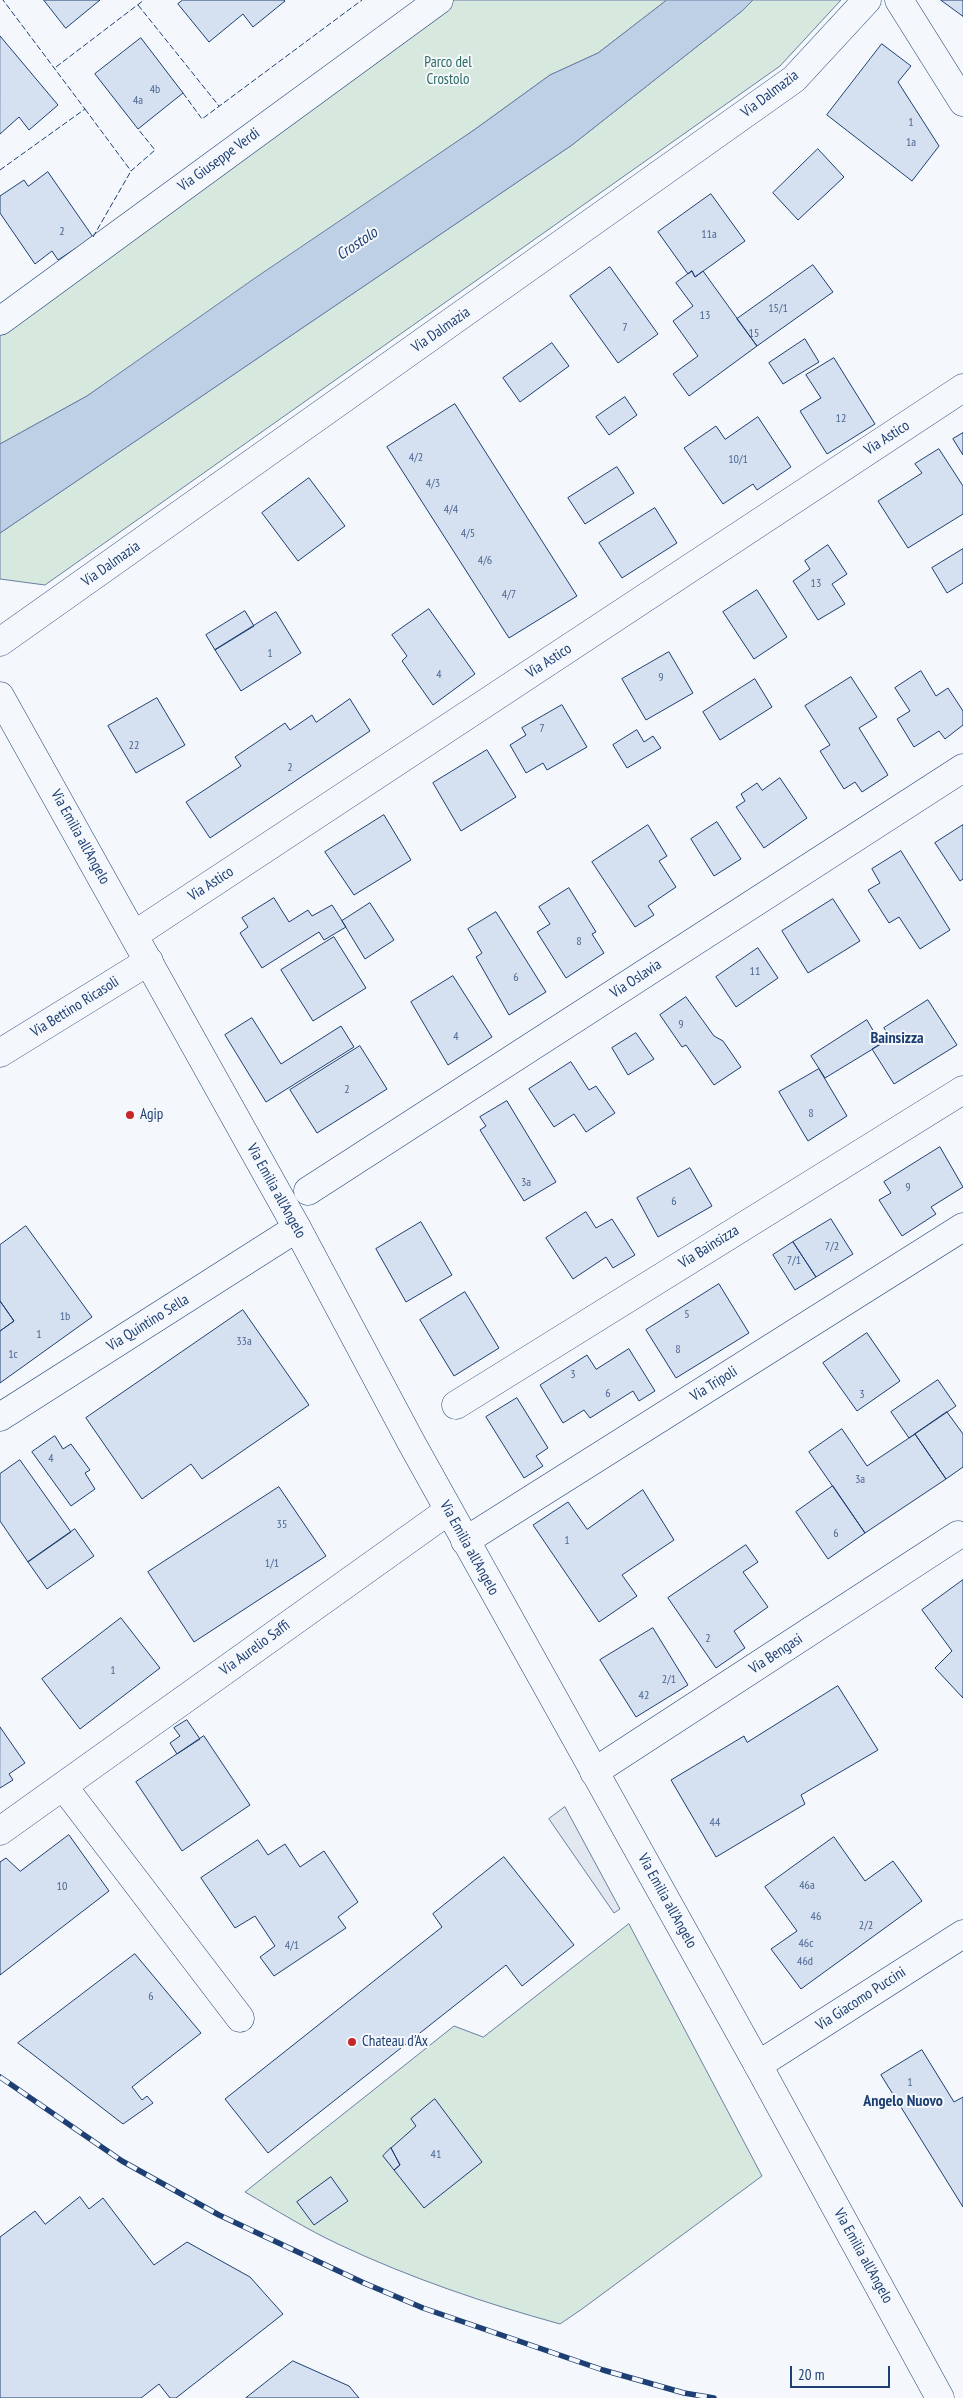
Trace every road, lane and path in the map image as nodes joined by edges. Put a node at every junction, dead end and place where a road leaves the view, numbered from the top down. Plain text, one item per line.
1 (439, 0) edge
2 (867, 0) edge
3 (898, 0) edge
4 (963, 102) edge
5 (0, 321) edge
6 (963, 388) edge
7 (0, 642) edge
8 (0, 696) edge
9 (963, 768) edge
10 (134, 935) junction
11 (149, 962) junction
12 (0, 1053) edge
13 (963, 1090) edge
14 (308, 1191) dead end
15 (963, 1227) edge
16 (297, 1228) junction
17 (456, 1405) dead end
18 (0, 1417) edge
19 (448, 1511) junction
20 (958, 1535) dead end
21 (465, 1541) junction
22 (594, 1772) junction
23 (63, 1786) junction
24 (0, 1831) edge
25 (963, 1934) edge
26 (240, 2018) dead end
27 (758, 2065) junction
28 (940, 2398) edge

1 - 5 street, Via Giuseppe Verdi
2 - 7 street, Via Dalmazia
3 - 4 street
6 - 10 street, Via Astico
8 - 10 street, Via Emilia all'Angelo
9 - 14 street, Via Oslavia
10 - 11 street, Via Emilia all'Angelo
11 - 12 street, Via Bettino Ricasoli
11 - 16 street, Via Emilia all'Angelo
13 - 17 street, Via Bainsizza
15 - 21 street, Via Tripoli
16 - 18 street, Via Quintino Sella
16 - 19 street, Via Emilia all'Angelo
19 - 21 street, Via Emilia all'Angelo
19 - 23 street, Via Aurelio Saffi
20 - 22 street, Via Bengasi
21 - 22 street, Via Emilia all'Angelo
22 - 27 street, Via Emilia all'Angelo
23 - 24 street, Via Aurelio Saffi
23 - 26 street
25 - 27 street, Via Giacomo Puccini
27 - 28 street, Via Emilia all'Angelo

